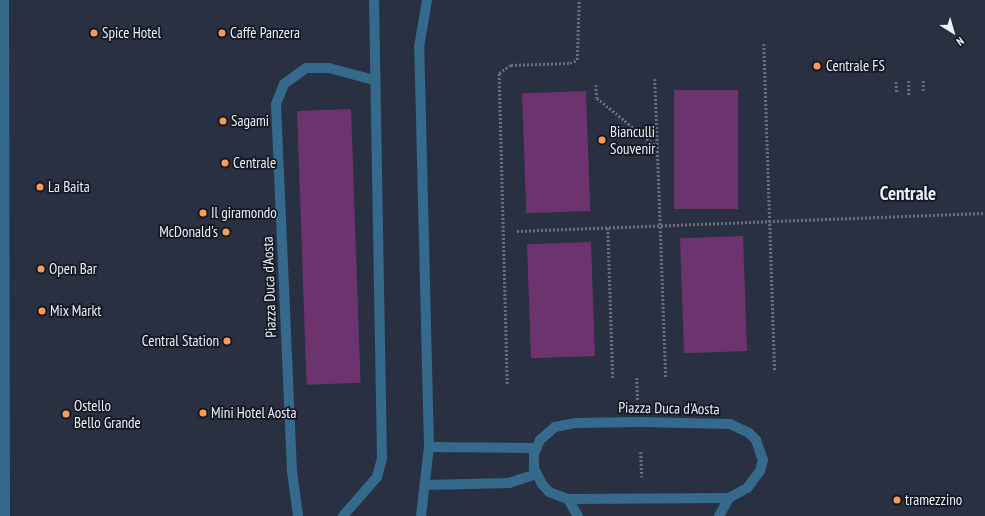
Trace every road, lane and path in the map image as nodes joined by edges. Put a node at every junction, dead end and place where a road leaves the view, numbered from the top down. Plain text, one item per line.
1 (4, 0) edge
2 (374, 0) edge
3 (427, 0) edge
4 (579, 0) edge
5 (764, 44) dead end
6 (655, 79) dead end
7 (374, 80) junction
8 (909, 81) dead end
9 (923, 81) dead end
10 (896, 82) dead end
11 (596, 85) dead end
12 (923, 91) dead end
13 (897, 92) dead end
14 (910, 94) dead end
15 (658, 148) junction
16 (985, 213) edge
17 (770, 221) junction
18 (660, 225) junction
19 (608, 228) junction
20 (517, 231) dead end
21 (775, 372) dead end
22 (666, 376) dead end
23 (637, 378) dead end
24 (613, 379) dead end
25 (507, 384) dead end
26 (639, 406) dead end
27 (429, 447) junction
28 (536, 448) junction
29 (641, 452) dead end
30 (536, 474) junction
31 (642, 482) dead end
32 (426, 485) junction
33 (729, 498) junction
34 (568, 499) junction
35 (5, 516) edge
36 (298, 516) edge
37 (343, 516) edge
38 (421, 516) edge
39 (578, 516) edge
40 (719, 516) edge

1 - 35 street
2 - 7 street
3 - 27 street
4 - 25 path
5 - 17 path
6 - 15 path
7 - 36 street, Piazza Duca d'Aosta
7 - 37 street
8 - 14 path
9 - 12 path
10 - 13 path
11 - 15 path
15 - 18 path
16 - 17 path
17 - 18 path
17 - 21 path
18 - 19 path
18 - 22 path
19 - 20 path
19 - 24 path
23 - 26 path
27 - 28 street
27 - 32 street
28 - 30 street
28 - 33 street, Piazza Duca d'Aosta
29 - 31 path
30 - 32 street
30 - 34 street
32 - 38 street
33 - 34 street
33 - 40 street
34 - 39 street

